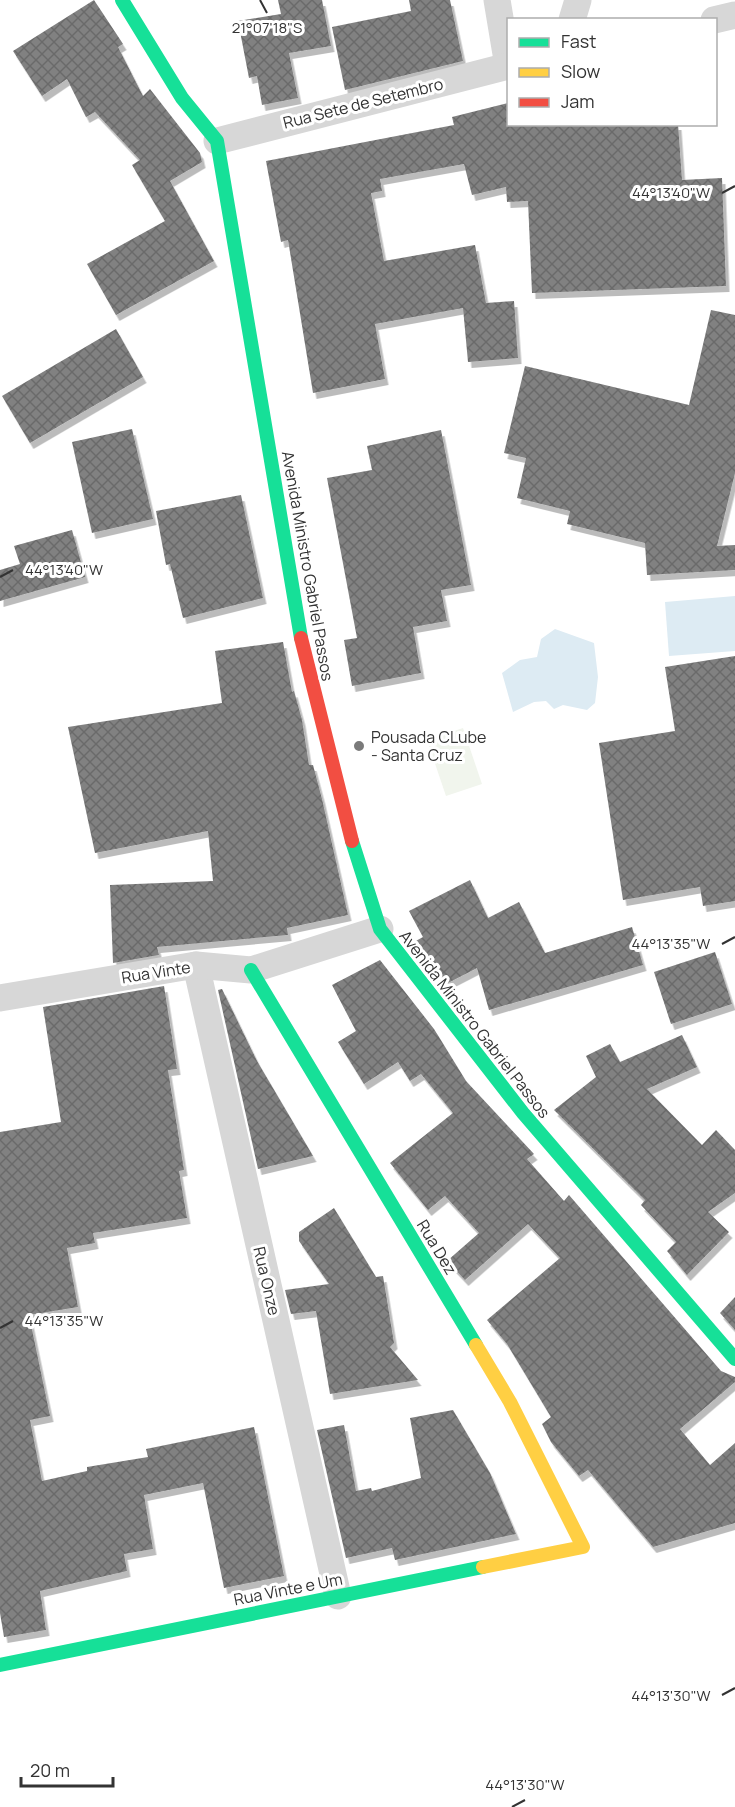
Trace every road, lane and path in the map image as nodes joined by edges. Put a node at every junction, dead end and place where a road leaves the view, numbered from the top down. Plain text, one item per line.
1 (122, 0) edge
2 (497, 0) edge
3 (578, 0) edge
4 (735, 15) edge
5 (573, 18) edge
6 (717, 19) edge
7 (507, 60) edge
8 (507, 66) edge
9 (216, 141) junction
10 (380, 930) junction
11 (196, 965) junction
12 (251, 970) junction
13 (0, 998) edge
14 (735, 1359) edge
15 (583, 1547) joint
16 (338, 1596) junction
17 (0, 1665) edge

1 - 9 main road, Avenida Ministro Gabriel Passos
2 - 7 street
3 - 5 street
4 - 6 street
8 - 9 street, Rua Sete de Setembro
9 - 10 main road, Avenida Ministro Gabriel Passos
10 - 12 street, Rua Vinte
10 - 14 main road, Avenida Ministro Gabriel Passos
11 - 12 street, Rua Vinte
11 - 13 street, Rua Vinte
11 - 16 street, Rua Onze
12 - 15 main road, Rua Dez
15 - 16 main road, Rua Vinte e Um
16 - 17 main road, Rua Vinte e Um

